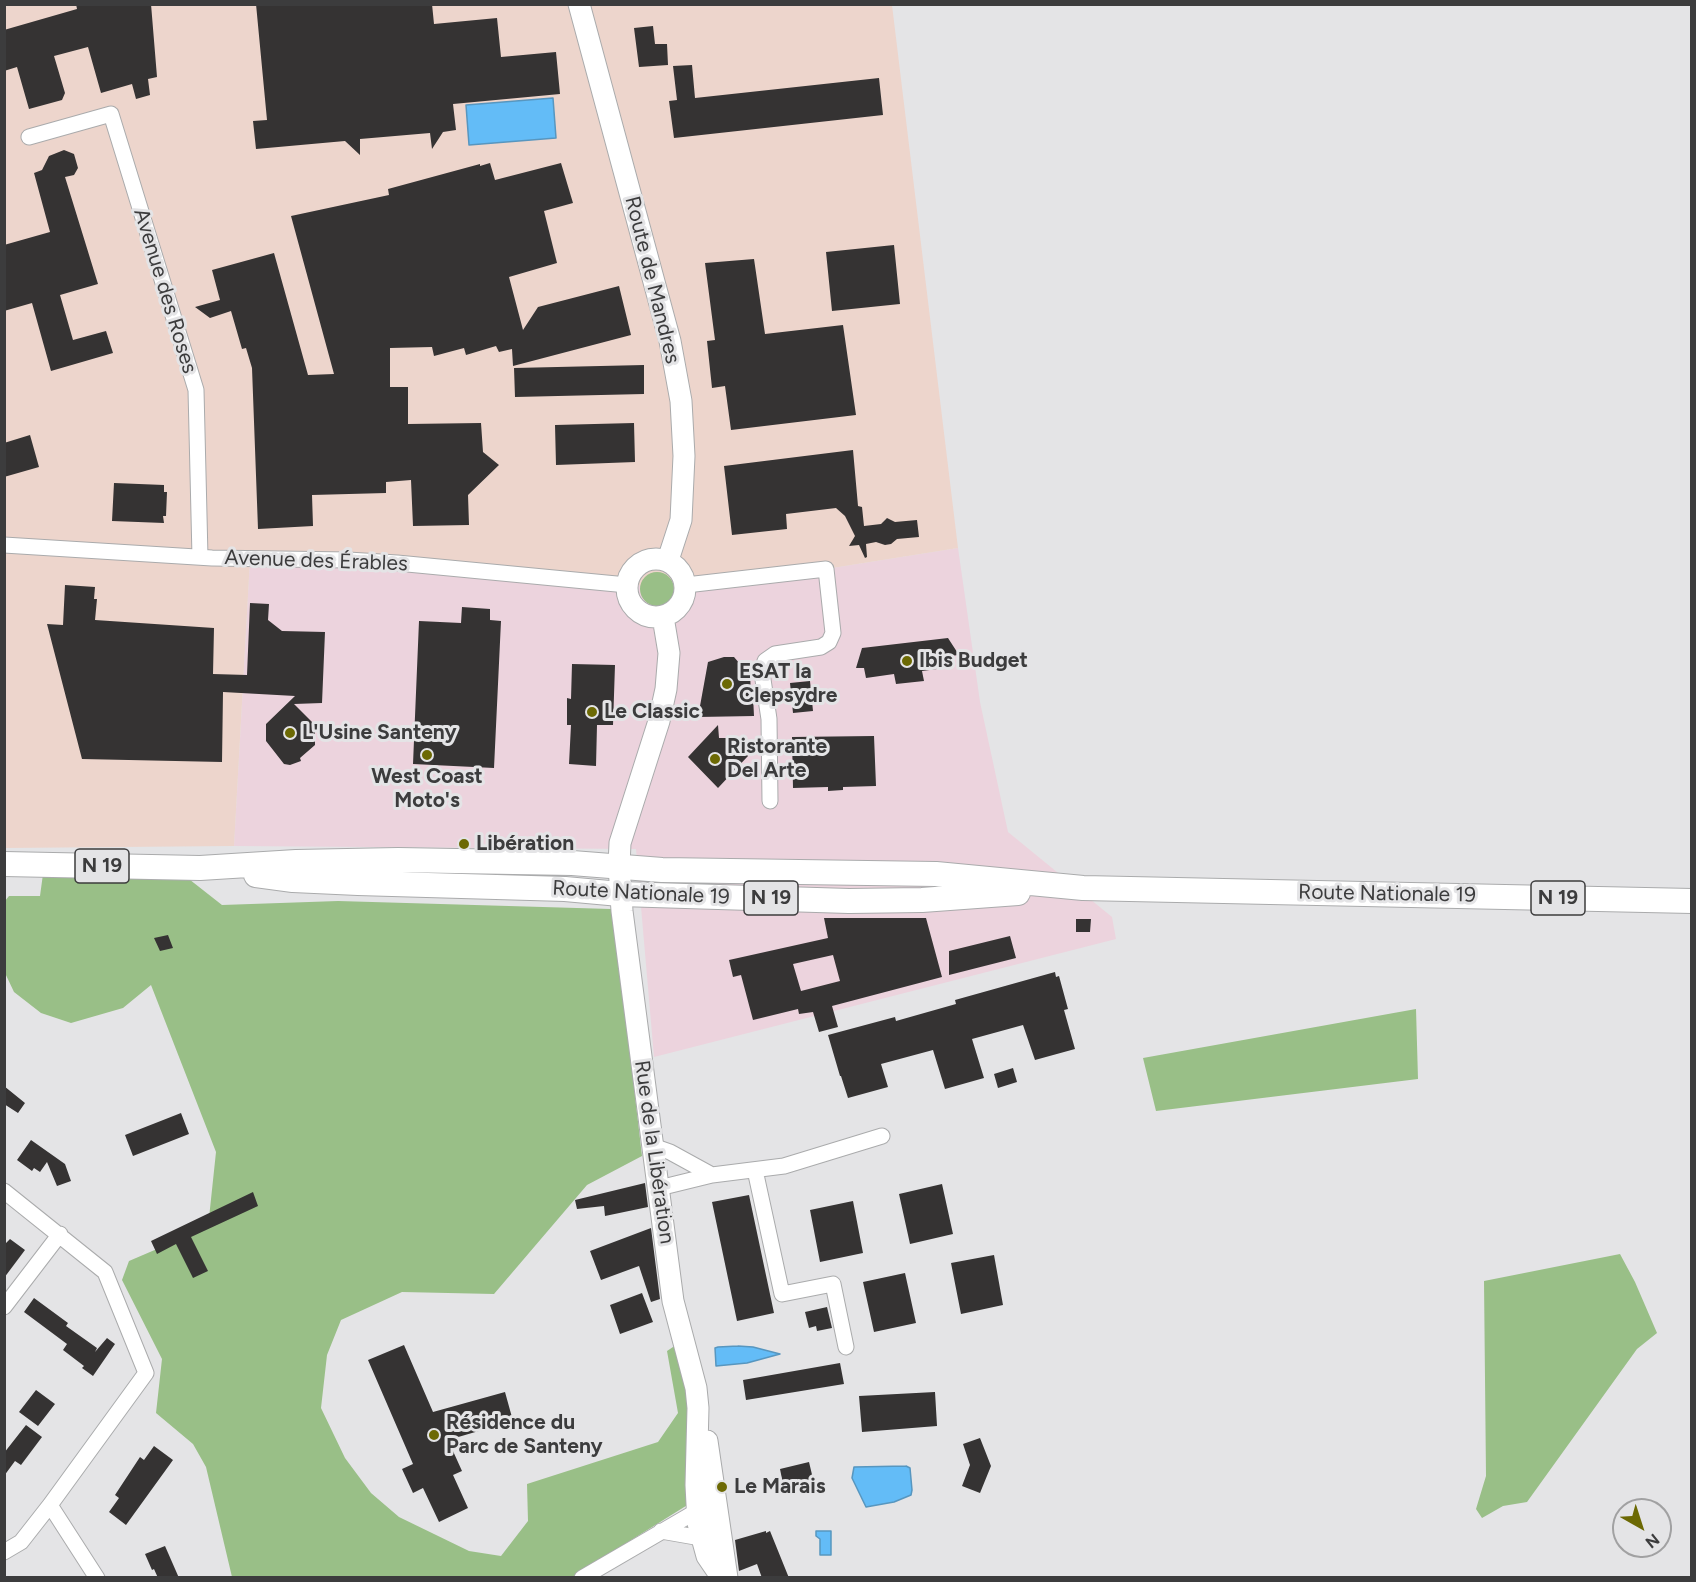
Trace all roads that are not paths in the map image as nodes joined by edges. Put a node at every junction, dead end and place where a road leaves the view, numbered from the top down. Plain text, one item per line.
1 (579, 4) edge
2 (29, 137) dead end
3 (4, 545) edge
4 (200, 557) junction
5 (668, 560) junction
6 (627, 585) junction
7 (686, 585) junction
8 (663, 617) junction
9 (770, 801) dead end
10 (4, 864) edge
11 (619, 866) junction
12 (200, 868) junction
13 (1083, 888) junction
14 (620, 894) junction
15 (1692, 901) edge
16 (882, 1136) dead end
17 (653, 1146) junction
18 (755, 1170) junction
19 (712, 1175) junction
20 (659, 1188) junction
21 (4, 1191) edge
22 (60, 1234) junction
23 (4, 1307) edge
24 (846, 1347) dead end
25 (698, 1408) junction
26 (50, 1505) junction
27 (697, 1510) junction
28 (714, 1526) junction
29 (661, 1531) junction
30 (4, 1552) edge
31 (97, 1578) edge
32 (582, 1578) edge
33 (722, 1578) edge
34 (727, 1578) edge

1 - 5 street, Route de Mandres
2 - 4 street, Avenue des Roses
3 - 4 street, Avenue des Érables
4 - 6 street, Avenue des Érables
5 - 6 street
5 - 7 street
6 - 8 street
7 - 8 street
7 - 9 street
8 - 11 street
10 - 12 main road, Route Nationale 19 / N 19
11 - 12 main road, Route Nationale 19 / N 19
11 - 13 main road, Route Nationale 19 / N 19
11 - 14 street
12 - 14 main road, Route Nationale 19 / N 19
13 - 14 main road, Route Nationale 19 / N 19
13 - 15 main road, Route Nationale 19 / N 19
14 - 17 street, Rue de la Libération
16 - 18 street
17 - 19 street
17 - 20 street, Rue de la Libération
18 - 19 street
18 - 24 street
19 - 20 street
20 - 25 street, Rue de la Libération
21 - 22 street
22 - 23 street
22 - 26 street
25 - 27 street, Rue de la Libération
25 - 28 street, Rue de la Libération
26 - 30 street
26 - 31 street
27 - 28 street, Rue de la Libération
27 - 29 street
28 - 29 street
28 - 33 street, Rue de la Libération
28 - 34 street, Rue de la Libération
29 - 32 street

